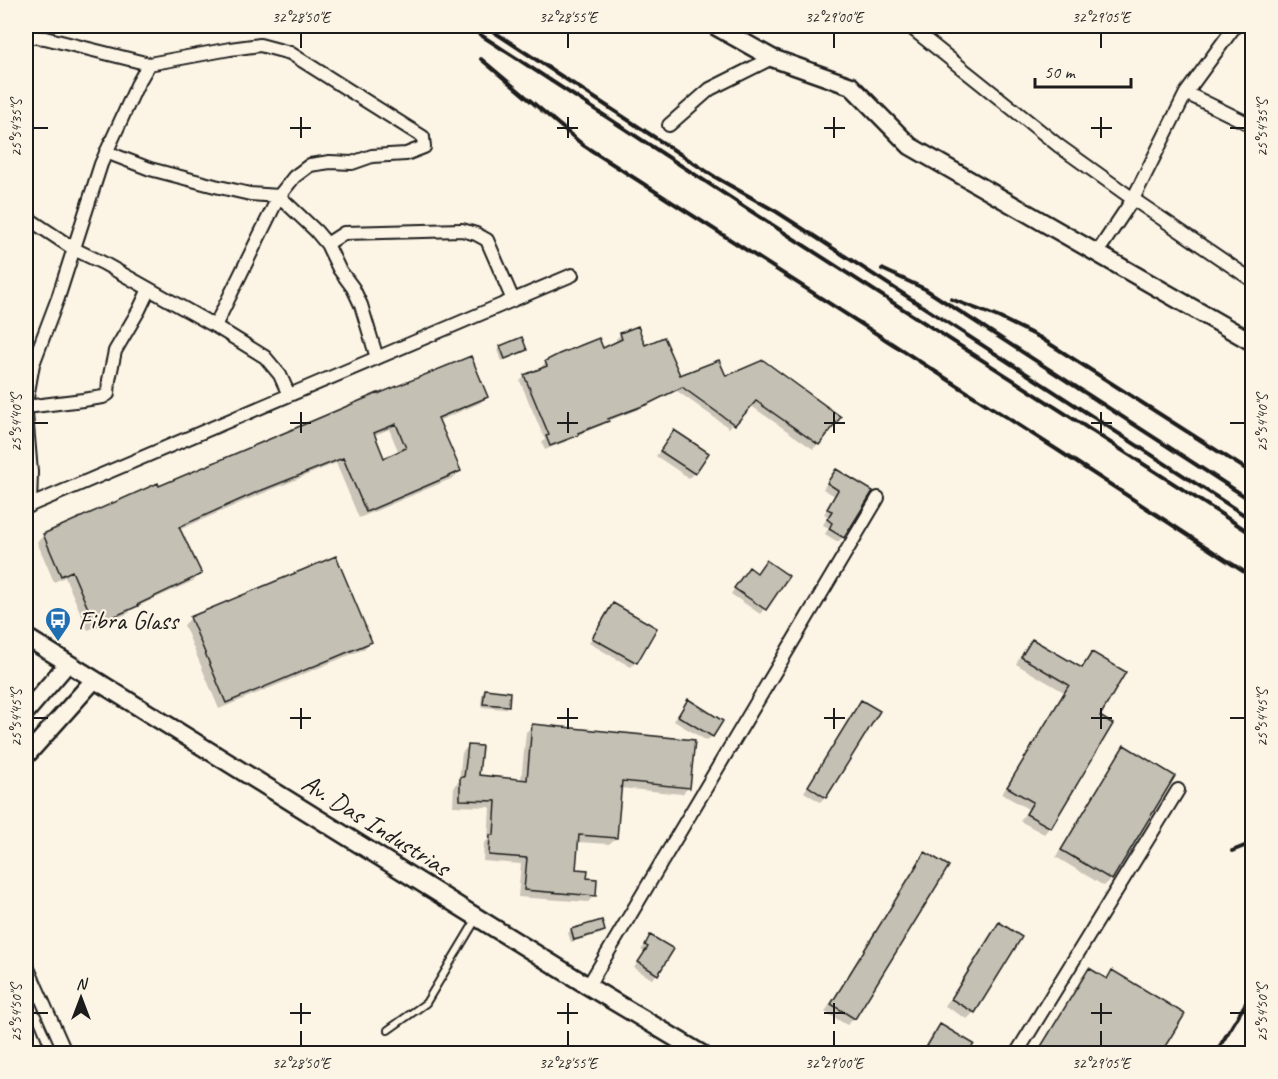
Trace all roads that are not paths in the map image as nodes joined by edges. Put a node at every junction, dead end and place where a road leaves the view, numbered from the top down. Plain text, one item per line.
1 (716, 26) edge
2 (909, 26) edge
3 (1235, 26) edge
4 (26, 36) edge
5 (772, 58) junction
6 (149, 64) junction
7 (1185, 93) junction
8 (1252, 123) edge
9 (669, 125) dead end
10 (106, 152) junction
11 (279, 196) junction
12 (1133, 199) junction
13 (26, 217) edge
14 (327, 244) junction
15 (74, 249) junction
16 (1097, 253) junction
17 (572, 275) dead end
18 (1252, 280) edge
19 (149, 289) junction
20 (513, 300) junction
21 (215, 326) junction
22 (1252, 342) edge
23 (377, 358) junction
24 (289, 395) junction
25 (26, 405) edge
26 (26, 414) edge
27 (878, 498) dead end
28 (28, 507) edge
29 (26, 637) edge
30 (68, 663) junction
31 (94, 680) junction
32 (26, 712) edge
33 (26, 756) edge
34 (1178, 790) dead end
35 (477, 918) junction
36 (26, 964) edge
37 (588, 986) junction
38 (26, 1020) edge
39 (388, 1030) dead end
40 (40, 1053) edge
41 (66, 1053) edge
42 (702, 1053) edge
43 (1016, 1053) edge

1 - 5 street
2 - 12 street
3 - 7 street
4 - 6 street
5 - 9 street
5 - 16 street
6 - 10 street
6 - 11 street
7 - 8 street
7 - 12 street
10 - 11 street
10 - 15 street
11 - 14 street
11 - 21 street
12 - 16 street
12 - 18 street
13 - 15 street
14 - 20 street
14 - 23 street
15 - 19 street
15 - 25 street
16 - 22 street
17 - 20 street
19 - 21 street
19 - 25 street
20 - 23 street
21 - 24 street
23 - 24 street
24 - 28 street
26 - 28 street
27 - 37 street
29 - 30 street, Av. Das Industrias
30 - 31 street, Av. Das Industrias
30 - 32 street
31 - 33 street
31 - 35 street, Av. Das Industrias
34 - 43 street
35 - 37 street, Av. Das Industrias
35 - 39 lane
36 - 41 street
37 - 42 street, Av. Das Industrias
38 - 40 street

